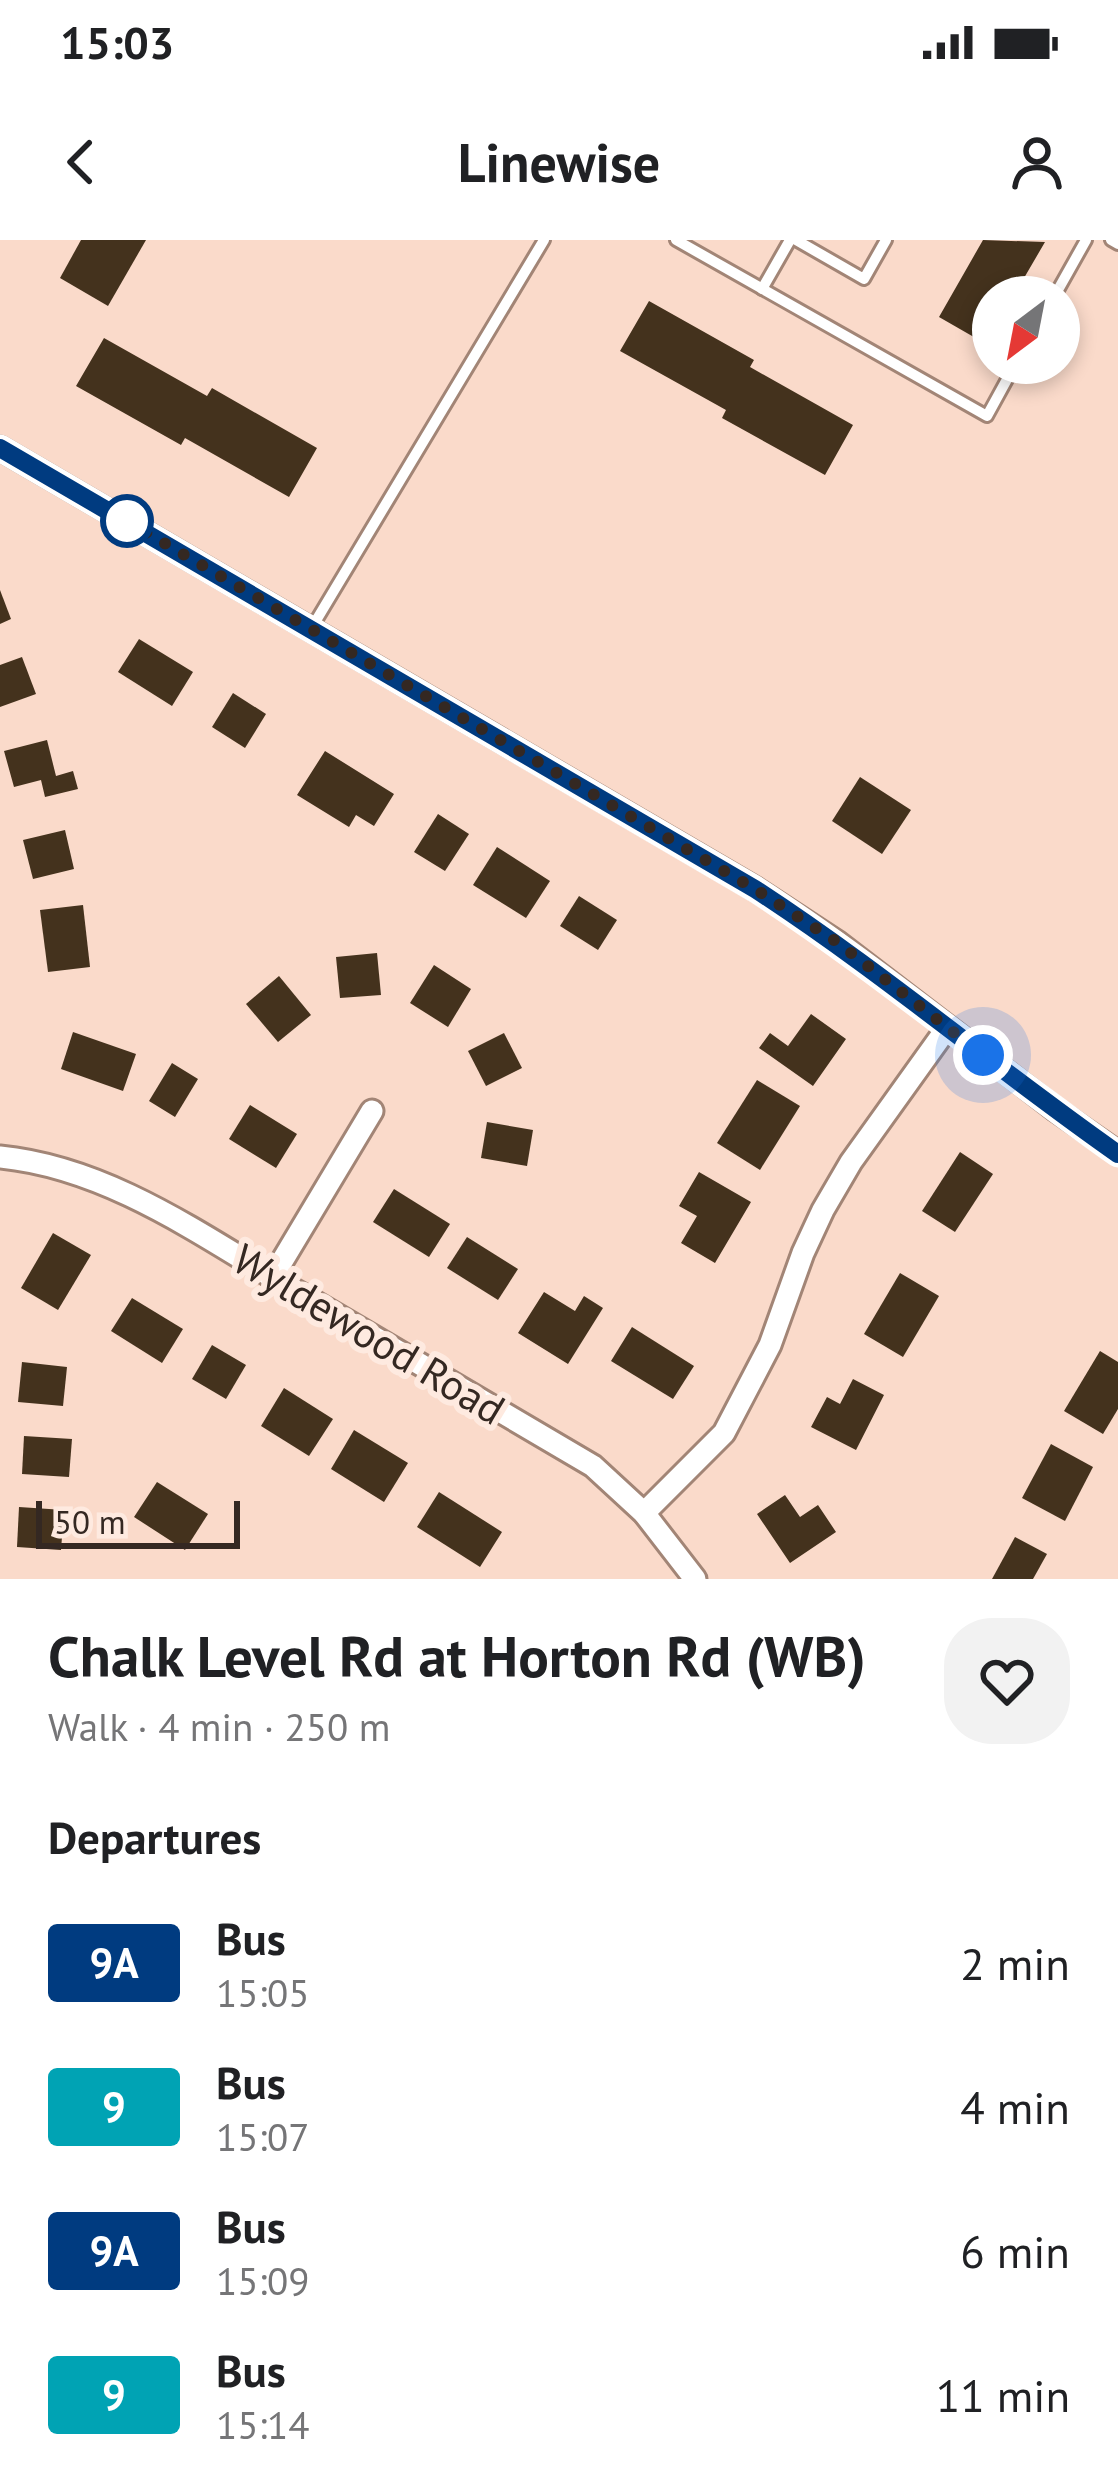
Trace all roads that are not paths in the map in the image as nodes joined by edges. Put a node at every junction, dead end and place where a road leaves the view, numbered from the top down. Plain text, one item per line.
1 (544, 240) edge
2 (676, 240) edge
3 (793, 240) edge
4 (886, 240) edge
5 (1086, 240) edge
6 (1066, 276) edge
7 (762, 289) junction
8 (1005, 384) edge
9 (0, 448) edge
10 (310, 629) junction
11 (947, 1028) junction
12 (372, 1111) dead end
13 (1118, 1154) edge
14 (0, 1157) edge
15 (272, 1278) junction
16 (644, 1513) junction
17 (695, 1579) edge

1 - 10 lane
2 - 7 lane
3 - 4 lane
3 - 7 lane
5 - 6 lane
7 - 8 lane
9 - 10 street
10 - 11 street
11 - 13 street
11 - 16 street
12 - 15 street
14 - 15 street, Wyldewood Road
15 - 16 street, Wyldewood Road
16 - 17 street, Wyldewood Road

